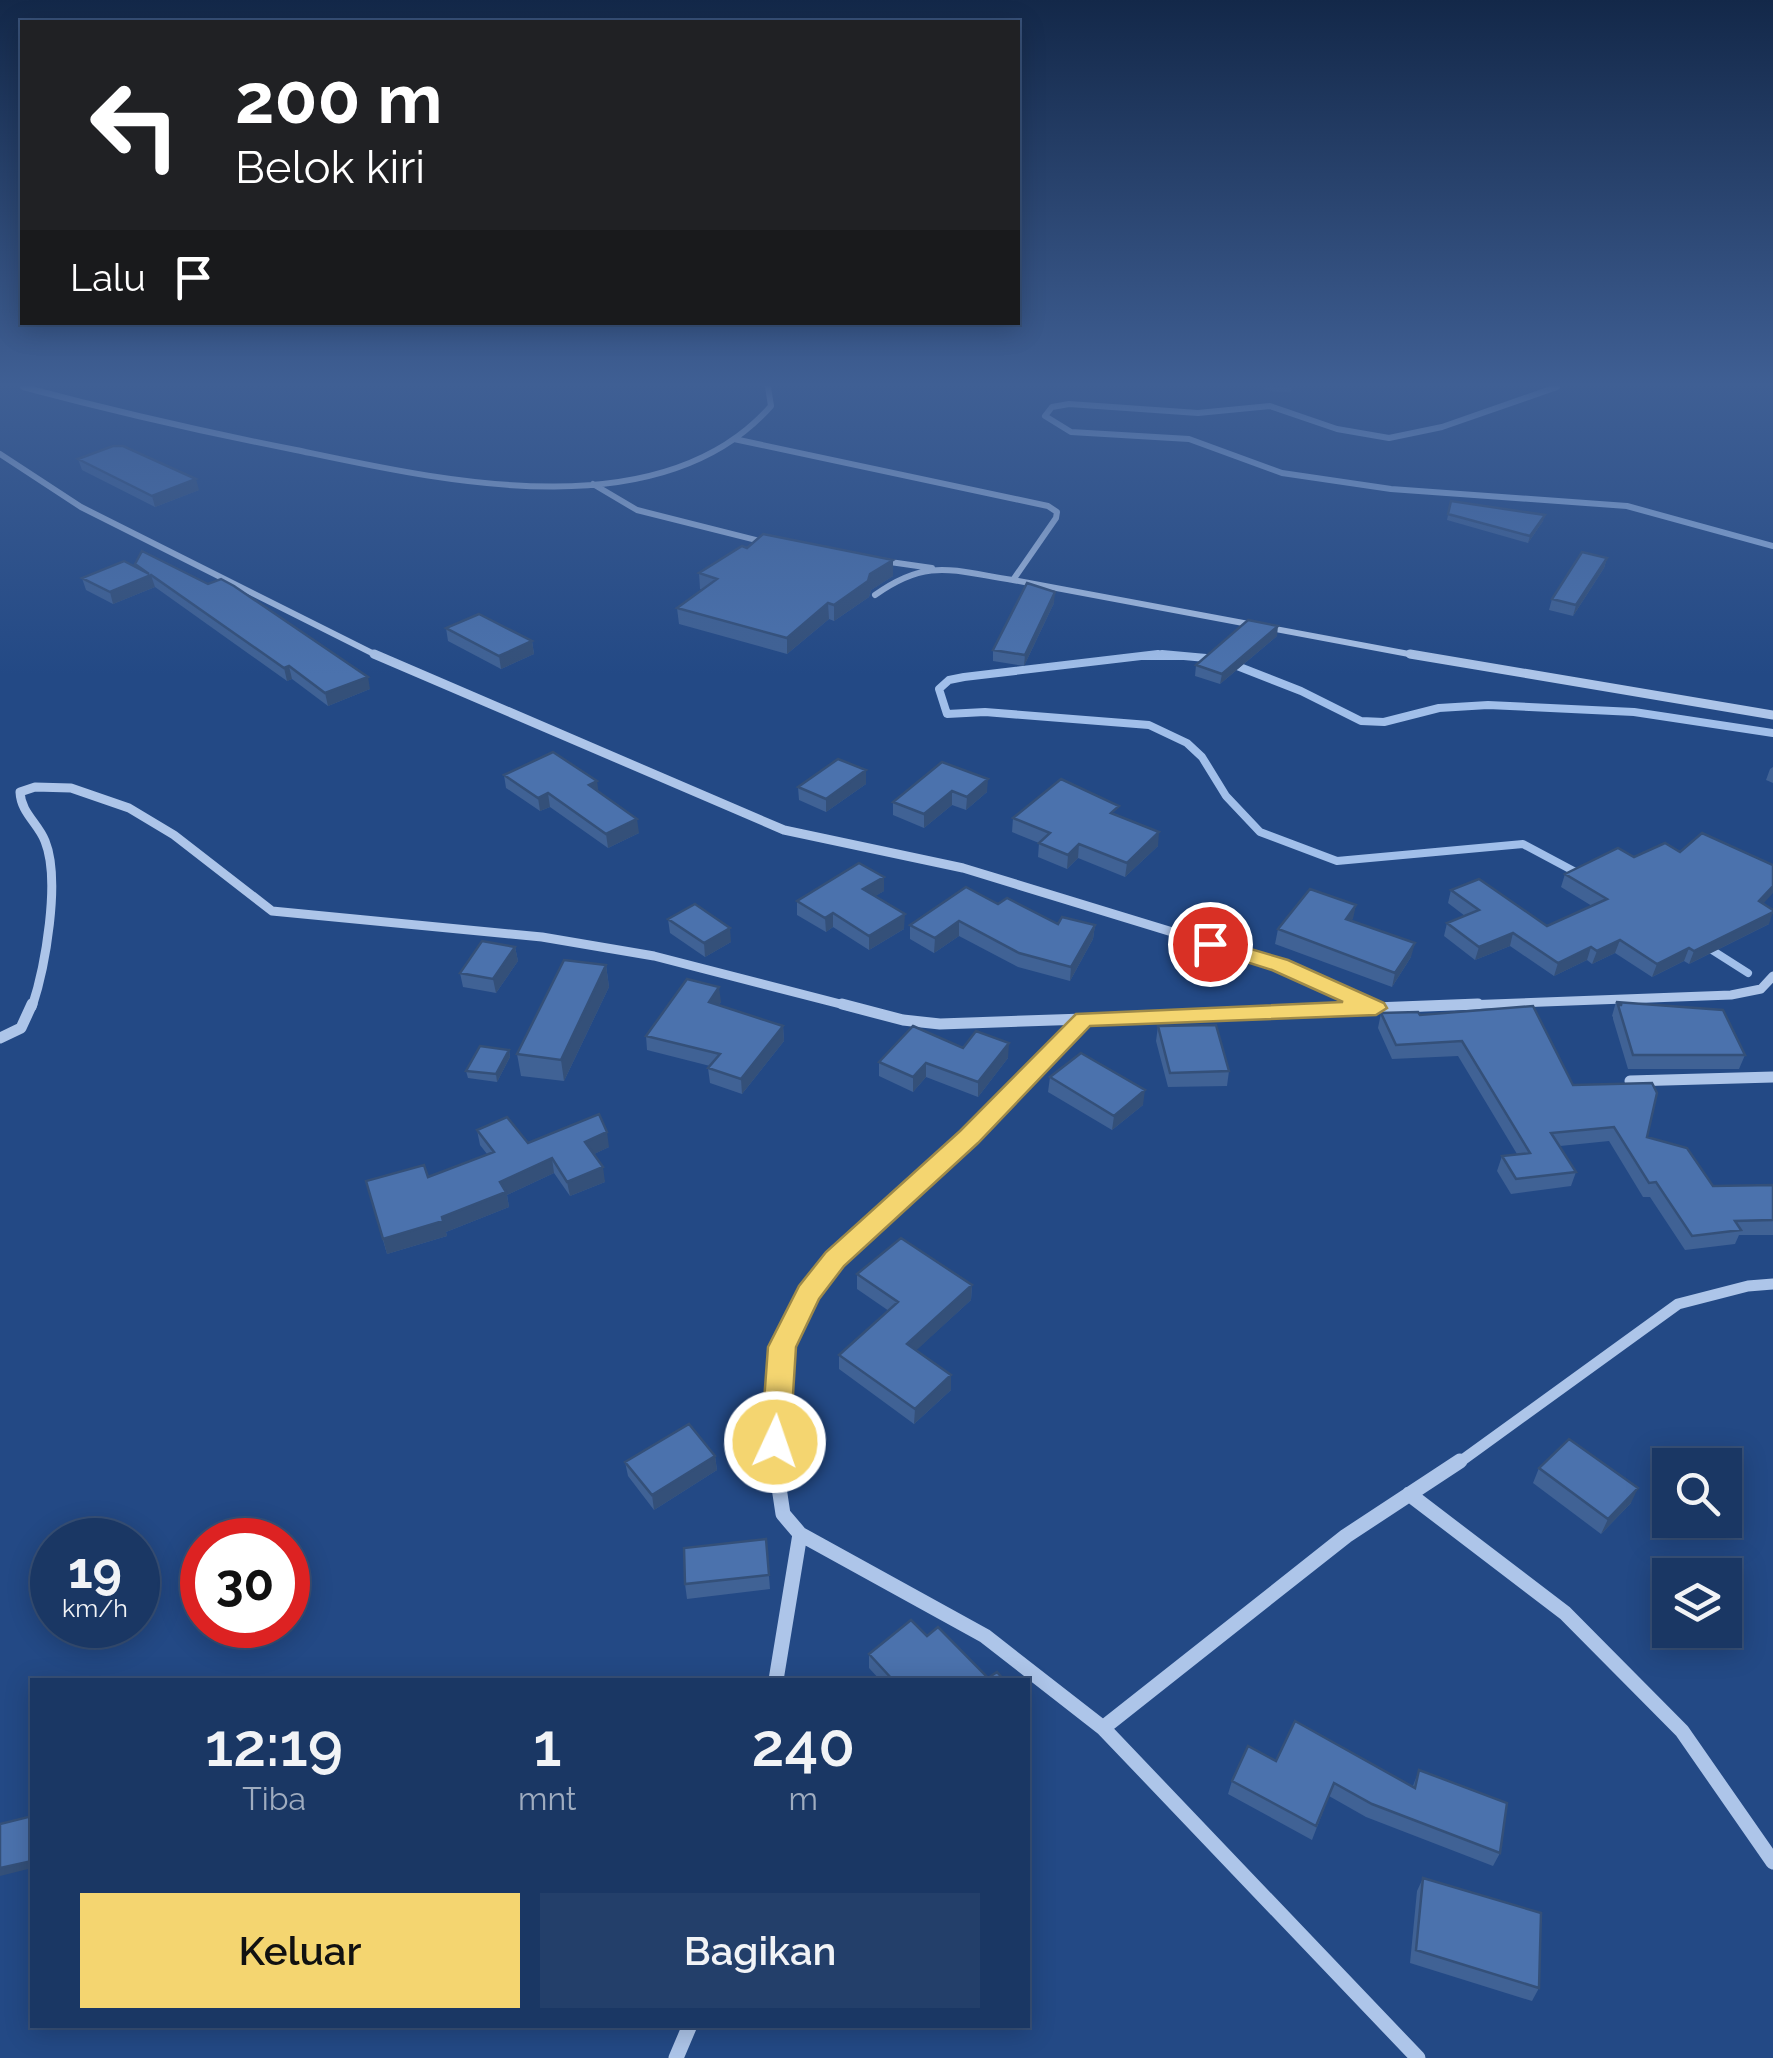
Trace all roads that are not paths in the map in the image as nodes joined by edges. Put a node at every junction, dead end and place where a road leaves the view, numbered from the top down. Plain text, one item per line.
1 (44, 483) edge
2 (546, 483) edge
3 (598, 483) edge
4 (940, 483) edge
5 (593, 484) junction
6 (783, 546) edge
7 (866, 559) edge
8 (932, 568) junction
9 (1013, 580) junction
10 (876, 595) dead end
11 (1773, 715) edge
12 (1772, 980) edge
13 (1376, 1008) junction
14 (1084, 1019) junction
15 (0, 1038) edge
16 (1773, 1077) edge
17 (1630, 1081) edge
18 (1773, 1284) edge
19 (1409, 1494) junction
20 (800, 1534) junction
21 (776, 1678) edge
22 (1103, 1728) junction
23 (1773, 1862) edge
24 (689, 2028) edge
25 (676, 2058) edge
26 (1418, 2058) edge

1 - 13 street
2 - 5 street
3 - 5 street
4 - 9 street
5 - 6 street
7 - 8 street
8 - 9 street
8 - 10 street
9 - 11 street
12 - 13 street
13 - 14 street
14 - 15 street
14 - 20 street
16 - 17 street
18 - 19 street
19 - 22 street
19 - 23 street
20 - 21 street
20 - 22 street
22 - 26 street
24 - 25 street

